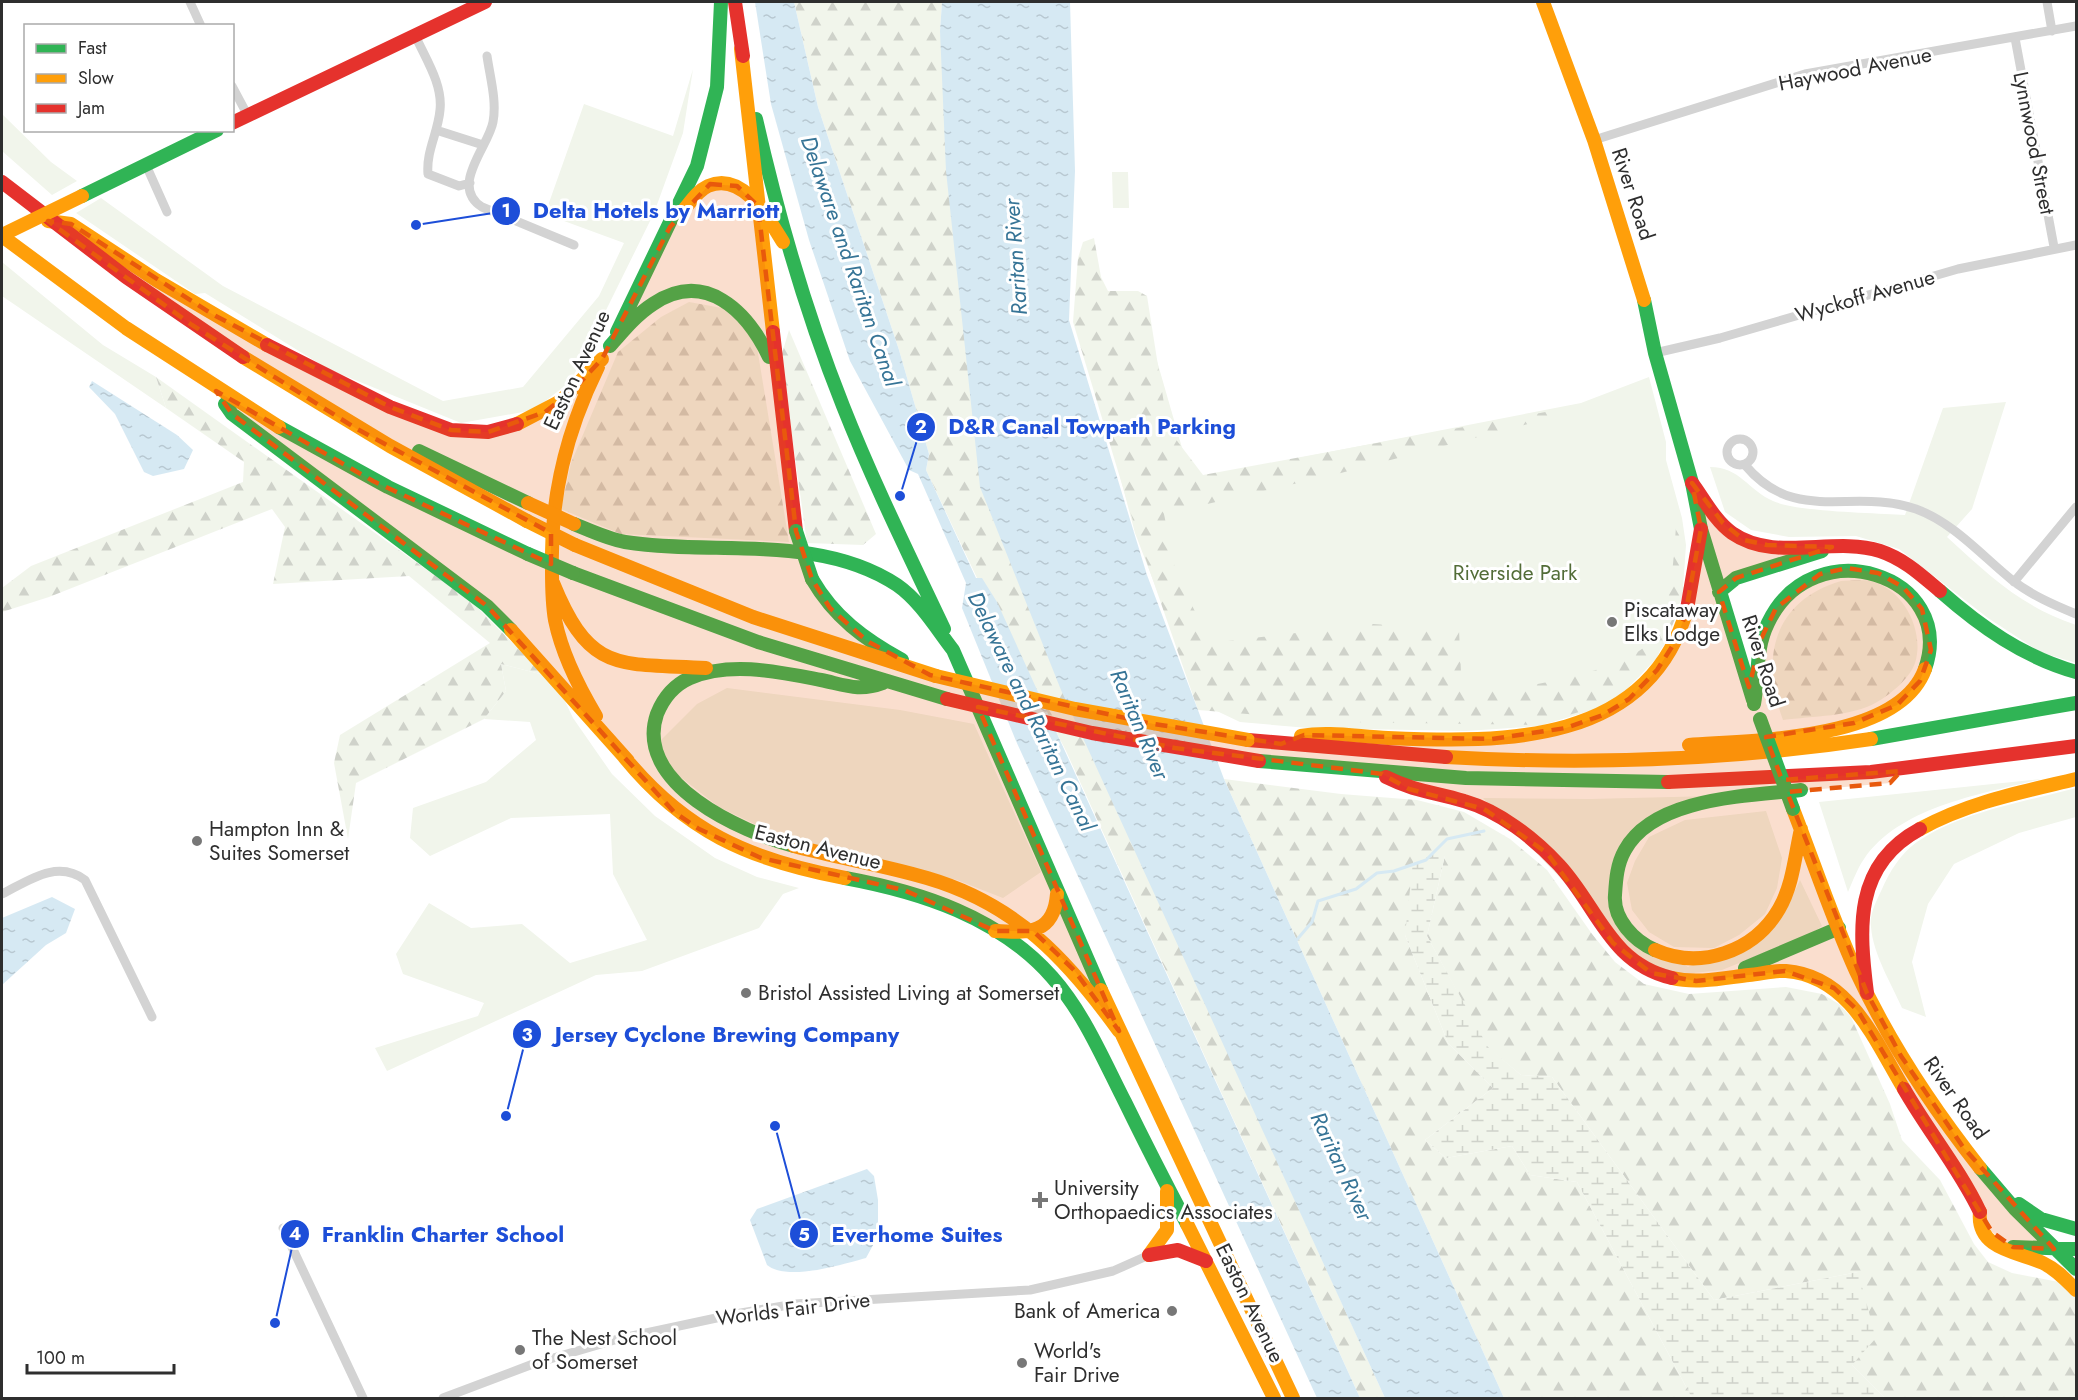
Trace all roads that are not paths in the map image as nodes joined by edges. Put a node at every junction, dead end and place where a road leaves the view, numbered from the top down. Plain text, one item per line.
1 (190, 2) edge
2 (485, 2) edge
3 (721, 2) edge
4 (735, 2) edge
5 (1543, 2) edge
6 (2047, 2) edge
7 (469, 5) edge
8 (200, 24) edge
9 (2076, 26) edge
10 (2052, 31) junction
11 (415, 35) junction
12 (2015, 39) junction
13 (741, 49) junction
14 (487, 56) dead end
15 (234, 90) edge
16 (248, 116) junction
17 (234, 122) edge
18 (436, 129) junction
19 (213, 132) edge
20 (1594, 141) junction
21 (483, 145) junction
22 (146, 165) junction
23 (2, 182) edge
24 (470, 183) junction
25 (758, 206) junction
26 (166, 212) dead end
27 (48, 221) junction
28 (670, 227) junction
29 (2, 236) edge
30 (574, 245) dead end
31 (2076, 245) edge
32 (2054, 248) junction
33 (793, 259) junction
34 (610, 346) junction
35 (1655, 353) junction
36 (602, 360) junction
37 (776, 375) junction
38 (296, 390) junction
39 (216, 391) junction
40 (1745, 465) dead end
41 (1692, 483) junction
42 (2076, 507) edge
43 (1701, 529) junction
44 (1832, 547) junction
45 (2014, 582) junction
46 (553, 583) junction
47 (1719, 592) junction
48 (2076, 614) edge
49 (953, 650) junction
50 (722, 669) junction
51 (2076, 672) edge
52 (933, 675) junction
53 (883, 682) junction
54 (2076, 703) edge
55 (1755, 704) junction
56 (1281, 744) junction
57 (2076, 746) edge
58 (1645, 759) junction
59 (627, 762) junction
60 (1901, 771) junction
61 (1382, 774) junction
62 (2076, 779) edge
63 (1801, 829) junction
64 (1058, 891) junction
65 (2, 894) edge
66 (1839, 928) junction
67 (995, 931) junction
68 (1033, 931) junction
69 (1729, 975) junction
70 (1867, 993) junction
71 (152, 1017) dead end
72 (1119, 1031) junction
73 (1167, 1185) junction
74 (1997, 1186) junction
75 (1980, 1212) junction
76 (284, 1228) dead end
77 (2076, 1229) edge
78 (2076, 1238) edge
79 (2054, 1249) junction
80 (2076, 1249) edge
81 (1149, 1255) junction
82 (1206, 1261) junction
83 (2076, 1269) edge
84 (2076, 1290) edge
85 (363, 1398) edge
86 (443, 1398) edge
87 (1274, 1398) edge
88 (1293, 1398) edge

1 - 8 street
2 - 7 main road
3 - 28 main road, Easton Avenue
4 - 13 main road, Easton Avenue
5 - 20 main road, River Road
6 - 10 street
7 - 11 main road
9 - 10 street
10 - 12 street, Haywood Avenue
11 - 16 main road
11 - 18 street
12 - 20 street, Haywood Avenue
12 - 32 street, Lynnwood Street
13 - 25 main road
13 - 33 main road, Easton Avenue
14 - 21 street
15 - 16 street
16 - 17 main road
18 - 21 street
18 - 24 street
19 - 22 main road
20 - 35 main road, River Road
21 - 24 street
22 - 26 street
22 - 29 main road, bridge
23 - 27 main road
24 - 30 street
25 - 28 main road
25 - 33 main road
25 - 37 main road
27 - 36 main road
27 - 38 main road
28 - 34 main road, Easton Avenue
29 - 39 main road
31 - 32 street, Wyckoff Avenue
32 - 35 street, Wyckoff Avenue
33 - 49 main road, Easton Avenue
34 - 36 main road, Easton Avenue
34 - 37 main road
35 - 41 main road, River Road
36 - 46 main road, Easton Avenue
37 - 52 main road, bridge
38 - 49 main road, bridge
38 - 52 main road, bridge
39 - 53 main road, bridge
39 - 59 main road
40 - 45 street
41 - 43 main road, River Road
41 - 44 main road
42 - 45 street
43 - 47 main road, River Road
43 - 56 main road
44 - 47 main road
44 - 51 main road
45 - 48 street
46 - 50 main road
46 - 59 main road, Easton Avenue
47 - 55 main road, River Road
49 - 64 main road, Easton Avenue
50 - 53 main road
50 - 68 main road
52 - 56 main road, bridge
53 - 61 main road, bridge
54 - 58 main road
55 - 58 main road
55 - 63 main road, River Road, bridge
56 - 58 main road
57 - 60 main road
59 - 67 main road, Easton Avenue
60 - 61 main road
60 - 63 main road
61 - 69 main road
62 - 70 main road
63 - 66 main road, River Road
64 - 68 main road
64 - 72 main road, Easton Avenue
65 - 71 street
66 - 69 main road
66 - 70 main road, River Road
67 - 68 main road
67 - 73 main road, Easton Avenue
68 - 72 main road
69 - 75 main road
70 - 74 main road, River Road
72 - 88 main road, Easton Avenue
73 - 81 main road
73 - 82 main road, Easton Avenue
74 - 77 main road
74 - 79 main road, River Road
75 - 79 main road
75 - 84 main road
76 - 85 street
78 - 79 main road
79 - 80 main road
79 - 83 main road, River Road
81 - 82 main road
81 - 86 street, Worlds Fair Drive
82 - 87 main road, Easton Avenue

